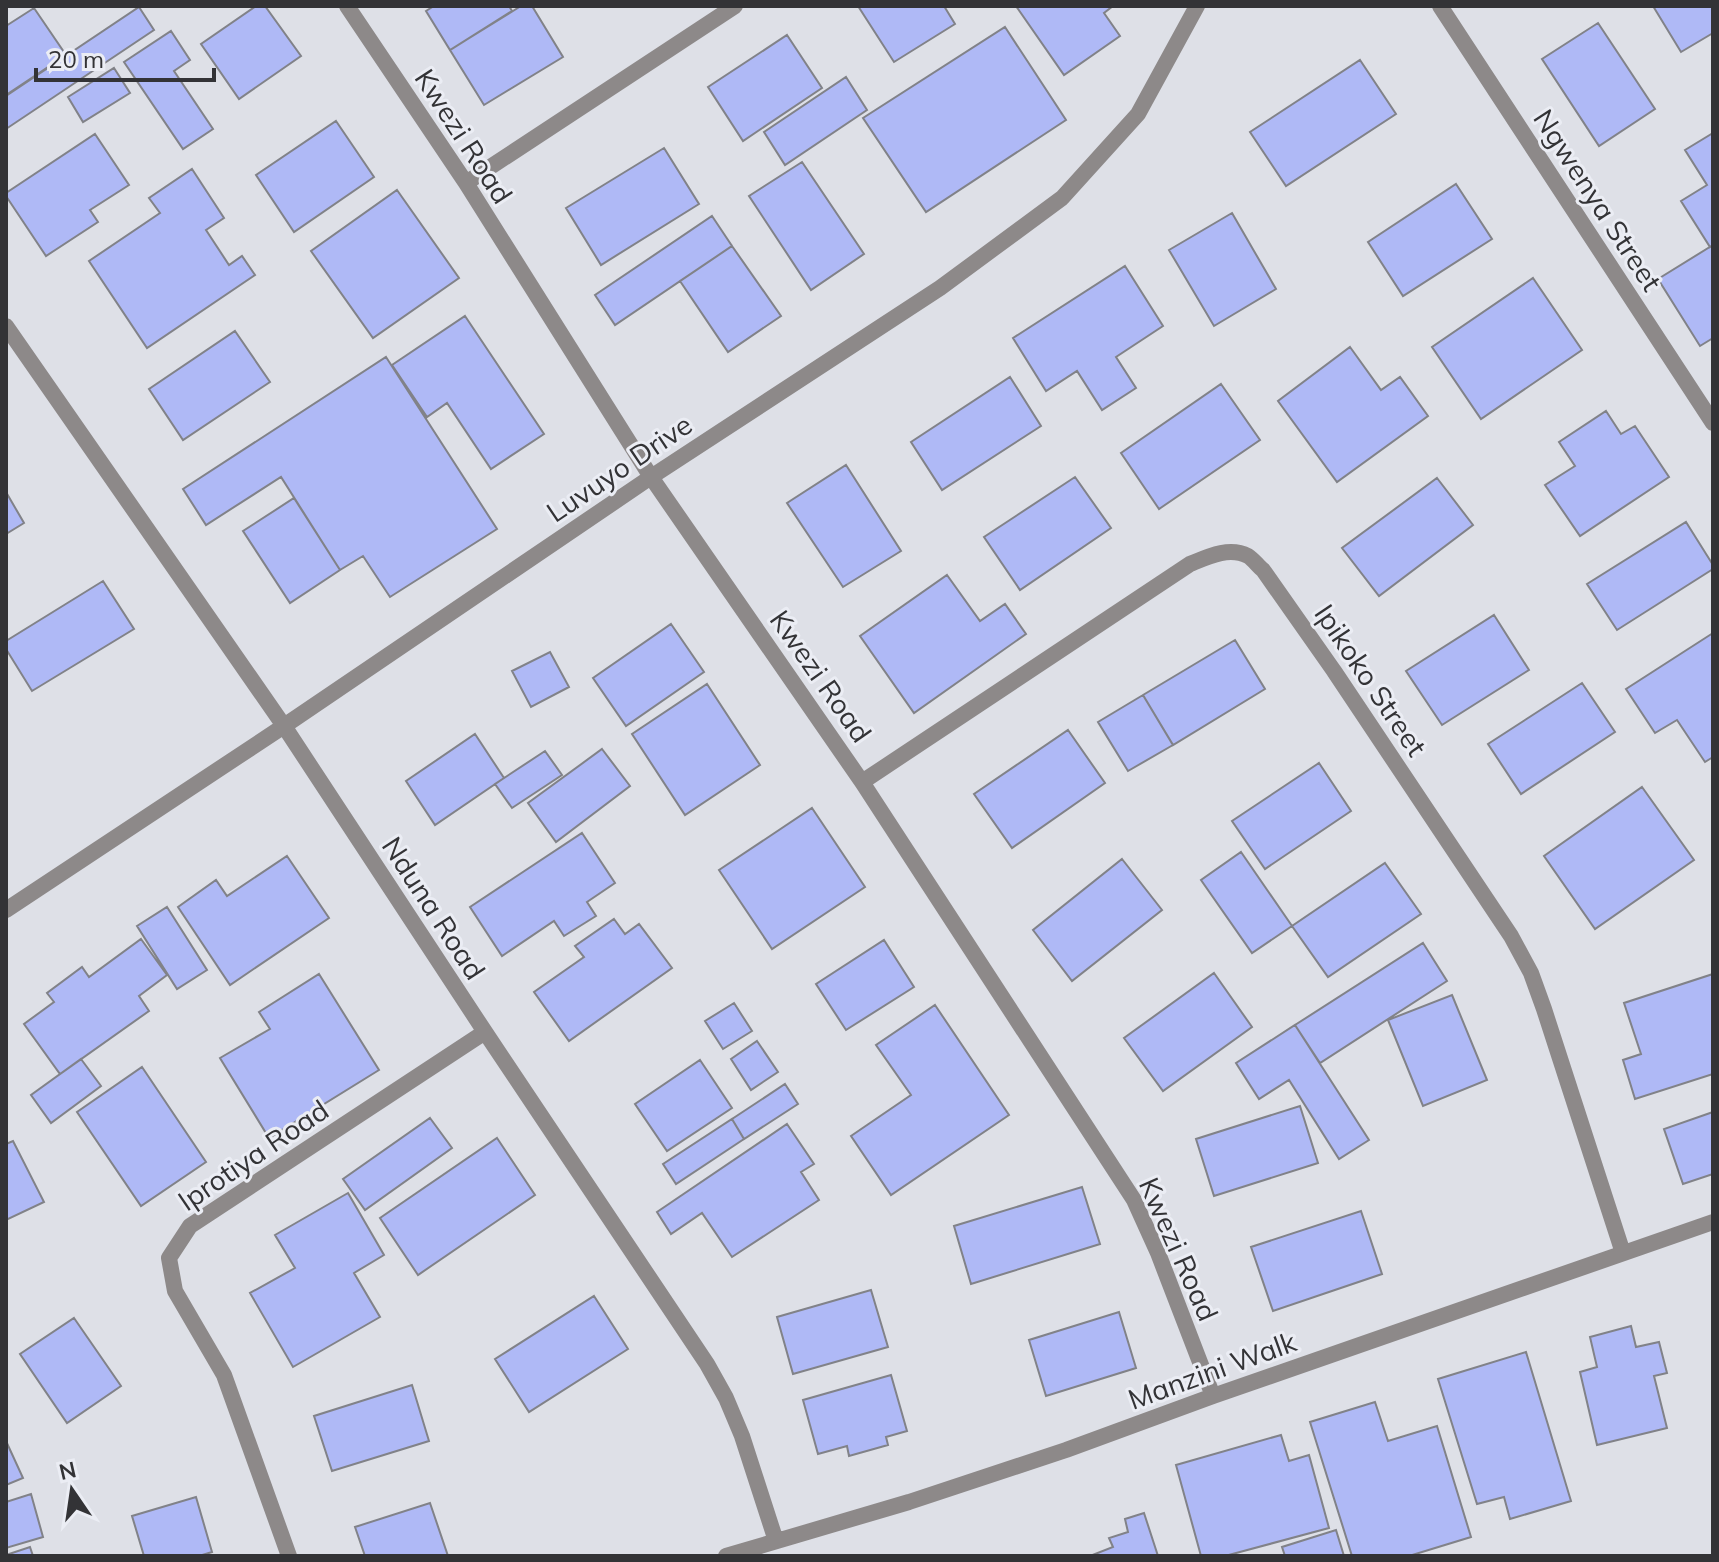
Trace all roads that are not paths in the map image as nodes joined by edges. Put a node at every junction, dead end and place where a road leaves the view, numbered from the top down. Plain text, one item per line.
1 (347, 6) edge
2 (735, 6) edge
3 (1197, 6) edge
4 (1440, 6) edge
5 (466, 183) junction
6 (6, 326) edge
7 (1713, 423) edge
8 (651, 477) junction
9 (284, 726) junction
10 (862, 782) junction
11 (6, 910) edge
12 (485, 1032) junction
13 (1713, 1222) edge
14 (1623, 1253) junction
15 (1213, 1396) junction
16 (776, 1541) junction
17 (289, 1556) edge
18 (726, 1556) edge

1 - 5 street, Kwezi Road
2 - 5 street
3 - 8 street, Luvuyo Drive
4 - 7 street, Ngwenya Street
5 - 8 street, Kwezi Road
6 - 9 street, Nduna Road
8 - 9 street, Luvuyo Drive
8 - 10 street, Kwezi Road
9 - 11 street, Luvuyo Drive
9 - 12 street, Nduna Road
10 - 14 street, Ipikoko Street
10 - 15 street, Kwezi Road
12 - 16 street, Nduna Road
12 - 17 street, Iprotiya Road
13 - 14 street, Manzini Walk
14 - 15 street, Manzini Walk
15 - 16 street, Manzini Walk
16 - 18 street, Manzini Walk

